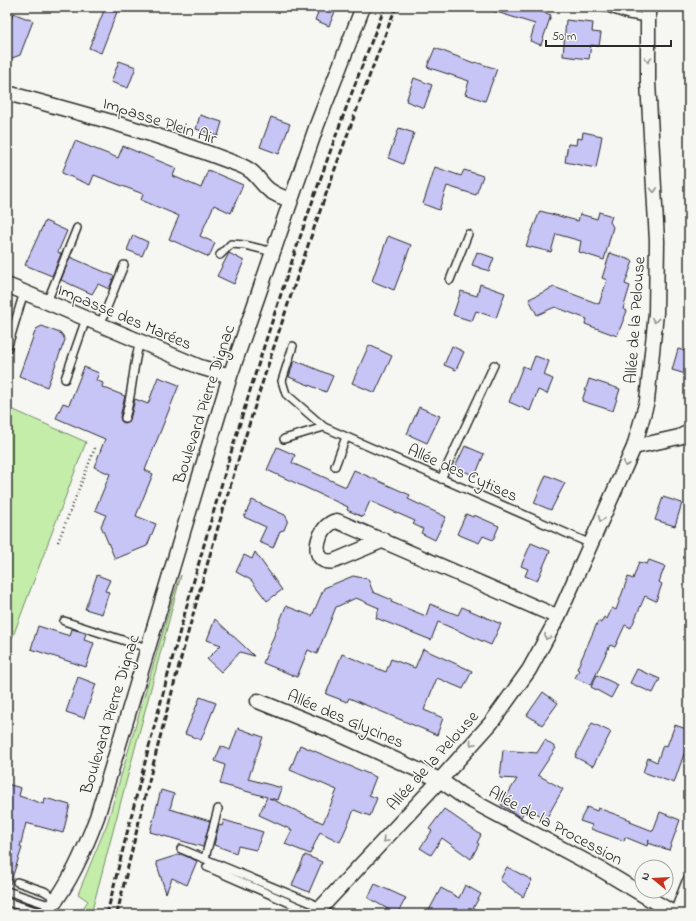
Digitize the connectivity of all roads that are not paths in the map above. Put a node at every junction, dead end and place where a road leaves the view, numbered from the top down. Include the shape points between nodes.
1 (363, 7) edge
2 (605, 7) edge
3 (648, 13) edge
4 (7, 93) edge
5 (291, 200) junction
6 (77, 228) dead end
7 (468, 234) dead end
8 (272, 252) junction
9 (220, 255) dead end
10 (124, 265) dead end
11 (450, 280) dead end
12 (7, 285) edge
13 (24, 292) junction
14 (47, 302) junction
15 (86, 319) junction
16 (100, 325) junction
17 (140, 342) junction
18 (293, 346) dead end
19 (7, 350) edge
20 (494, 365) dead end
21 (230, 376) junction
22 (65, 379) dead end
23 (125, 418) dead end
24 (324, 427) junction
25 (689, 432) edge
26 (346, 437) junction
27 (284, 439) dead end
28 (634, 447) junction
29 (335, 466) dead end
30 (441, 479) junction
31 (384, 540) dead end
32 (591, 544) junction
33 (558, 617) junction
34 (64, 621) dead end
35 (147, 648) junction
36 (258, 701) dead end
37 (440, 780) junction
38 (218, 809) dead end
39 (181, 849) dead end
40 (205, 858) junction
41 (207, 867) dead end
42 (17, 882) dead end
43 (689, 883) edge
44 (7, 891) edge
45 (7, 902) edge
46 (50, 908) edge
47 (317, 911) edge
48 (676, 914) edge

1 - 5 street, Boulevard Pierre Dignac
2 - 3 lane via 628,15
3 -> 28 street, Allée de la Pelouse via 657,241 656,313 646,401
4 - 5 street, Impasse Plein Air via 122,124 238,164 256,174 274,194
5 - 8 street, Boulevard Pierre Dignac
6 - 14 lane
7 - 11 lane
8 - 9 lane via 231,244
8 - 21 street, Boulevard Pierre Dignac
10 - 16 lane
12 - 13 street, Impasse des Marées
13 - 14 street, Impasse des Marées
13 - 19 lane
14 - 15 street, Impasse des Marées
15 - 16 street, Impasse des Marées
15 - 22 lane
16 - 17 street, Impasse des Marées
17 - 21 street, Impasse des Marées via 200,367
17 - 23 lane via 134,362 131,399
18 - 24 lane, Allée des Cytises via 282,382 286,394
20 - 30 lane
21 - 35 street, Boulevard Pierre Dignac
24 - 26 lane, Allée des Cytises
24 - 27 lane
25 - 28 street via 679,437
26 - 29 lane
26 - 30 lane, Allée des Cytises
28 -> 32 street, Allée de la Pelouse
30 - 32 lane, Allée des Cytises
31 - 33 street
32 - 33 street, Allée de la Pelouse
33 -> 37 street, Allée de la Pelouse via 529,670 490,723
34 - 35 lane
35 - 46 street, Boulevard Pierre Dignac via 84,853 67,886
36 - 37 street, Allée des Glycines via 330,730
37 -> 47 street, Allée de la Pelouse
37 - 48 street, Allée de la Procession via 461,795 600,868
38 - 40 lane
39 - 40 lane
40 - 47 lane
41 - 47 lane
42 - 46 lane via 44,891
43 - 48 street
44 - 46 lane
45 - 46 lane

